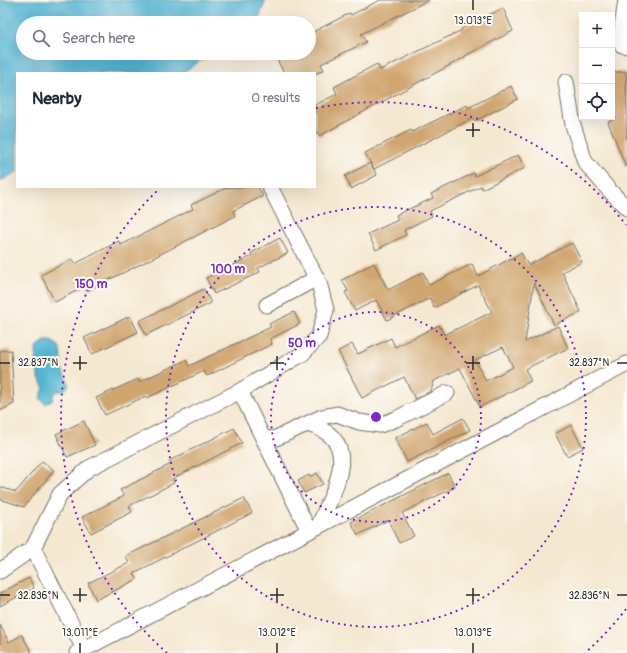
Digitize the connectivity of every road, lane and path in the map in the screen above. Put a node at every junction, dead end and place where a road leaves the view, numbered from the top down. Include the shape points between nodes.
1 (626, 0) edge
2 (627, 46) edge
3 (566, 82) dead end
4 (271, 188) edge
5 (627, 208) edge
6 (317, 278) junction
7 (268, 306) dead end
8 (627, 364) edge
9 (240, 391) junction
10 (447, 393) dead end
11 (307, 424) junction
12 (264, 440) junction
13 (314, 528) junction
14 (33, 548) junction
15 (0, 571) edge
16 (81, 651) edge

1 - 2 street via 620,41 622,45
3 - 5 street via 573,125 585,162
4 - 6 street
6 - 7 street
6 - 9 street via 326,310 319,336 302,354
8 - 13 street
9 - 12 street
9 - 14 street via 89,468 60,494
10 - 11 street via 380,425 359,422 337,414
11 - 12 street via 276,438
11 - 13 street via 318,427 333,437 339,445 341,458 335,489
12 - 13 street
13 - 16 street
14 - 15 street
14 - 16 street

